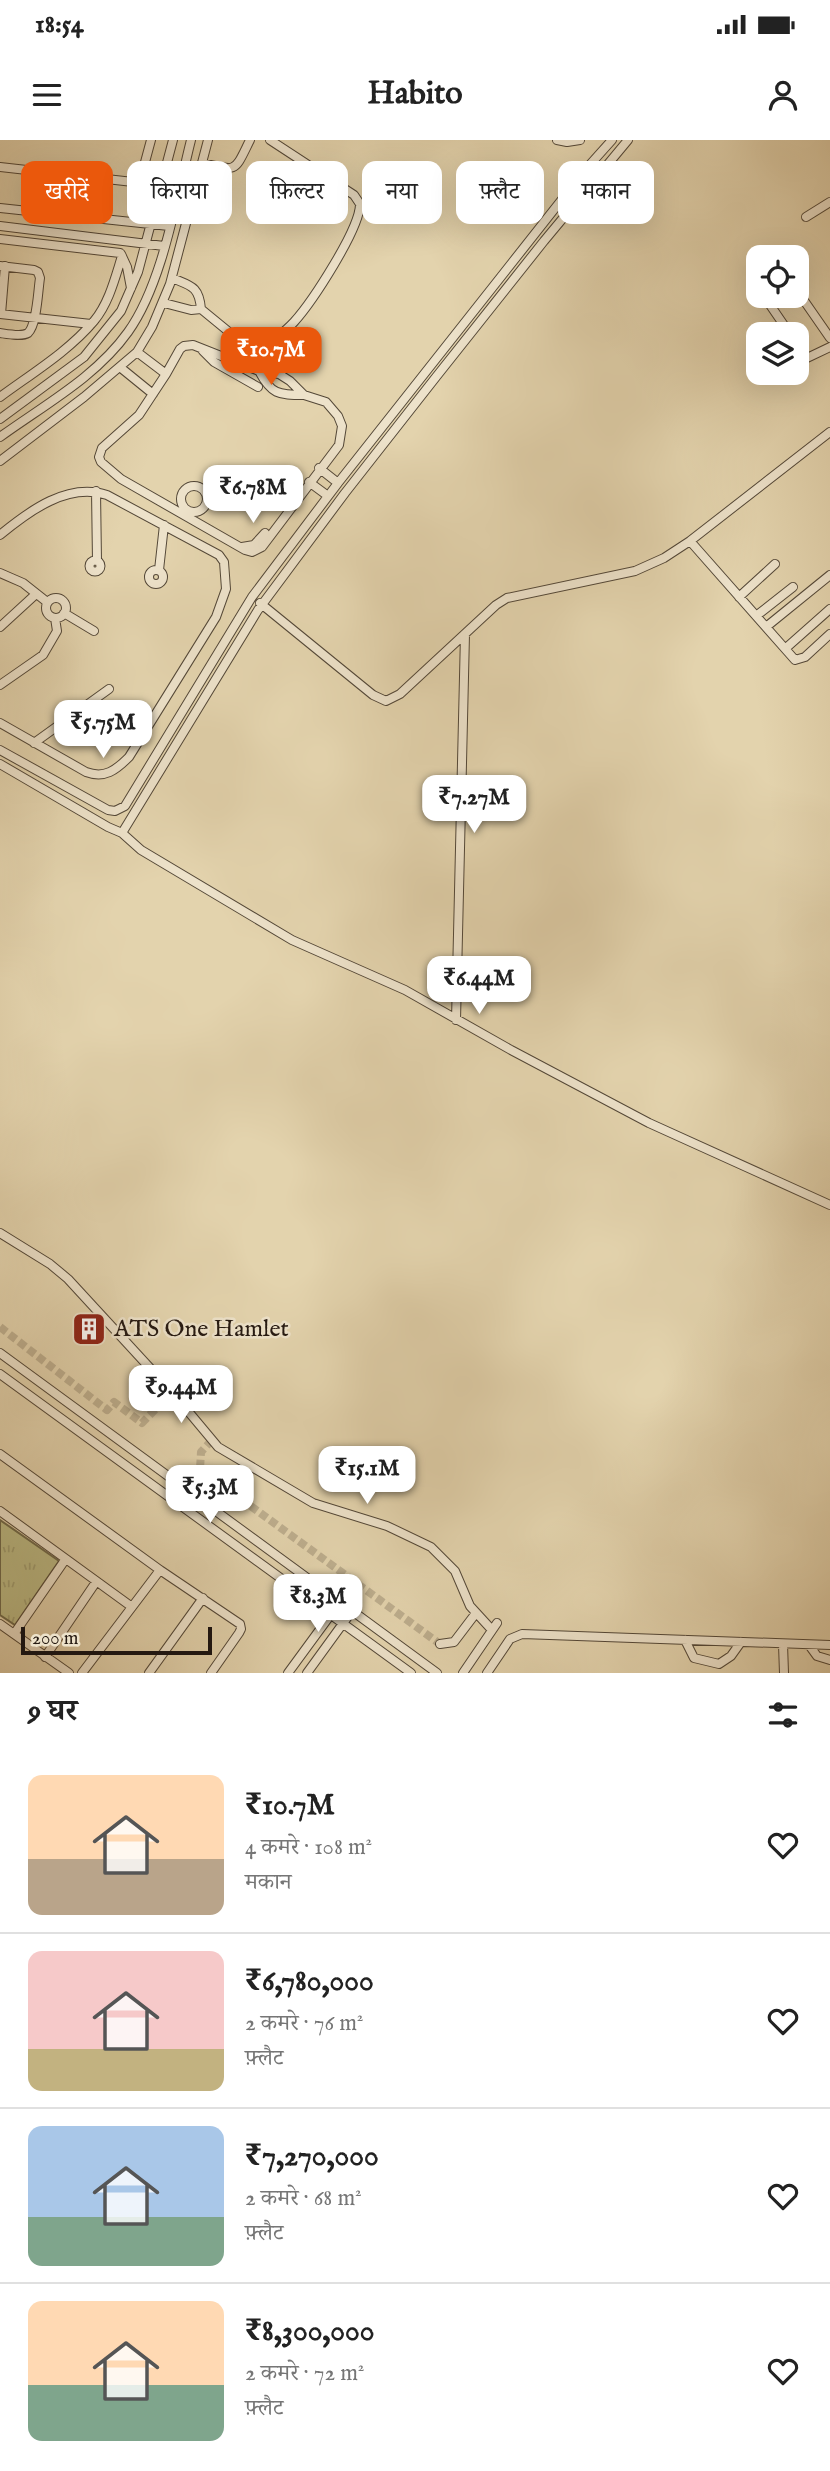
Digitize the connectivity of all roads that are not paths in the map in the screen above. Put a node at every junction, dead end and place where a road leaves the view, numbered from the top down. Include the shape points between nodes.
1 (150, 140) edge
2 (173, 140) edge
3 (191, 140) edge
4 (208, 140) edge
5 (250, 140) edge
6 (270, 140) edge
7 (557, 140) edge
8 (580, 140) edge
9 (612, 140) edge
10 (628, 140) edge
11 (168, 161) edge
12 (203, 161) edge
13 (0, 167) edge
14 (232, 168) edge
15 (830, 202) edge
16 (0, 208) edge
17 (21, 210) edge
18 (806, 217) dead end
19 (151, 224) joint
20 (186, 224) edge
21 (0, 226) edge
22 (169, 226) junction
23 (0, 239) edge
24 (113, 239) junction
25 (145, 244) junction
26 (164, 246) junction
27 (121, 254) junction
28 (2, 266) edge
29 (172, 278) junction
30 (131, 288) junction
31 (164, 303) junction
32 (809, 308) edge
33 (201, 309) junction
34 (0, 314) edge
35 (35, 318) junction
36 (92, 322) junction
37 (113, 324) junction
38 (0, 333) edge
39 (830, 338) edge
40 (830, 346) edge
41 (201, 348) junction
42 (137, 352) junction
43 (809, 357) edge
44 (121, 368) junction
45 (259, 371) junction
46 (166, 374) junction
47 (258, 387) dead end
48 (153, 394) junction
49 (303, 395) junction
50 (0, 397) edge
51 (0, 419) edge
52 (830, 433) edge
53 (0, 437) edge
54 (0, 461) edge
55 (319, 468) junction
56 (309, 482) junction
57 (338, 483) junction
58 (96, 491) junction
59 (328, 496) junction
60 (179, 508) junction
61 (195, 517) junction
62 (275, 519) dead end
63 (164, 525) junction
64 (0, 535) edge
65 (690, 541) junction
66 (239, 547) junction
67 (97, 561) dead end
68 (775, 564) dead end
69 (159, 570) dead end
70 (0, 573) edge
71 (830, 575) edge
72 (793, 587) dead end
73 (36, 594) junction
74 (253, 597) junction
75 (739, 597) junction
76 (47, 602) junction
77 (267, 609) junction
78 (830, 609) edge
79 (64, 613) junction
80 (756, 616) junction
81 (55, 618) junction
82 (0, 627) edge
83 (766, 627) junction
84 (94, 631) dead end
85 (465, 634) junction
86 (830, 634) edge
87 (786, 648) junction
88 (179, 680) junction
89 (0, 685) edge
90 (109, 689) dead end
91 (194, 691) junction
92 (0, 723) edge
93 (34, 743) junction
94 (0, 750) edge
95 (0, 764) edge
96 (122, 832) junction
97 (456, 1020) junction
98 (830, 1205) edge
99 (0, 1233) edge
100 (0, 1353) edge
101 (0, 1374) edge
102 (0, 1454) edge
103 (0, 1511) edge
104 (65, 1560) junction
105 (160, 1570) junction
106 (96, 1582) junction
107 (203, 1598) junction
108 (340, 1602) junction
109 (132, 1607) junction
110 (352, 1611) junction
111 (476, 1613) junction
112 (330, 1615) junction
113 (0, 1624) edge
114 (343, 1624) junction
115 (14, 1634) junction
116 (685, 1640) junction
117 (741, 1642) junction
118 (440, 1644) dead end
119 (783, 1644) junction
120 (808, 1645) junction
121 (830, 1645) edge
122 (45, 1657) junction
123 (830, 1660) edge
124 (69, 1673) edge
125 (82, 1673) edge
126 (149, 1673) edge
127 (211, 1673) edge
128 (288, 1673) edge
129 (307, 1673) edge
130 (411, 1673) edge
131 (437, 1673) edge
132 (463, 1673) edge
133 (487, 1673) edge
134 (784, 1673) edge

1 - 13 street via 139,180
2 - 11 street
3 - 22 street
4 - 12 street
5 - 14 street via 240,162
6 - 33 street via 354,195 360,204 359,214 338,259 309,303 257,355
7 - 8 street
9 - 57 street
10 - 77 street via 428,388
15 - 18 street
16 - 17 street
19 - 22 street
19 - 25 street
20 - 29 street
21 - 24 street
22 - 26 street
23 - 27 street
24 - 25 street
24 - 27 street
25 - 26 street
25 - 30 street
26 - 53 street via 155,277 127,333 91,371
27 - 30 street
27 - 36 street via 107,299
28 - 34 street
28 - 35 street via 38,272
29 - 31 street
29 - 33 street via 194,287
30 - 37 street
31 - 33 street
31 - 42 street
32 - 39 street
34 - 35 street
35 - 36 street
35 - 38 street via 27,333
36 - 37 street
36 - 50 street
37 - 51 street via 85,357
40 - 43 street
41 - 45 street
41 - 46 street via 184,346
41 - 47 street via 214,362
42 - 44 street
42 - 46 street
44 - 48 street
44 - 54 street
45 - 49 street via 285,377
45 - 49 street via 271,390
46 - 48 street
48 - 60 street via 139,415 102,448 99,457 121,478
49 - 55 street via 326,402 342,426 339,445
52 - 65 street
55 - 56 street
55 - 57 street
56 - 59 street
56 - 66 street via 261,547 252,552
57 - 59 street
58 - 63 street
58 - 64 street via 39,505
58 - 67 street
59 - 74 street
60 - 61 street
60 - 61 street via 184,491 191,486 202,488 206,505
61 - 66 street
62 - 66 street via 254,545
63 - 69 street
63 - 88 street via 219,555 226,571 222,605
65 - 75 street
65 - 85 street via 635,571 508,598
68 - 75 street
70 - 73 street
71 - 83 street
72 - 80 street
73 - 76 street
73 - 82 street
74 - 77 street
74 - 91 street
75 - 80 street
76 - 79 street via 62,600
76 - 81 street via 47,612
77 - 85 street via 386,701 400,694
77 - 96 street via 237,643
78 - 87 street
79 - 81 street
79 - 84 street
80 - 83 street
81 - 89 street via 57,631 43,654
83 - 87 street
85 - 97 street
86 - 87 street via 802,660 795,660
88 - 91 street
88 - 93 street via 129,757 105,775 86,772
90 - 93 street
91 - 94 street via 120,810 108,810
92 - 93 street
95 - 96 street
96 - 97 street via 141,850 292,940 380,978
97 - 98 street via 649,1123
99 - 111 street via 68,1279 231,1456 313,1503 387,1526 431,1547 455,1571
100 - 108 street
101 - 112 street
102 - 105 street
103 - 104 street
104 - 106 street
104 - 115 street
105 - 107 street
105 - 109 street
106 - 109 street
106 - 122 street
107 - 126 street
107 - 127 street via 241,1626
108 - 110 street
108 - 112 street
109 - 125 street
110 - 114 street
110 - 131 street
111 - 118 street via 454,1642
111 - 132 street via 494,1627
112 - 114 street
112 - 128 street
113 - 115 street
114 - 129 street
114 - 130 street
115 - 122 street
116 - 117 street
116 - 117 street via 694,1658 719,1664
116 - 133 street via 514,1636
117 - 119 street
119 - 120 street
119 - 134 street
120 - 121 street
120 - 123 street via 817,1656
122 - 124 street

